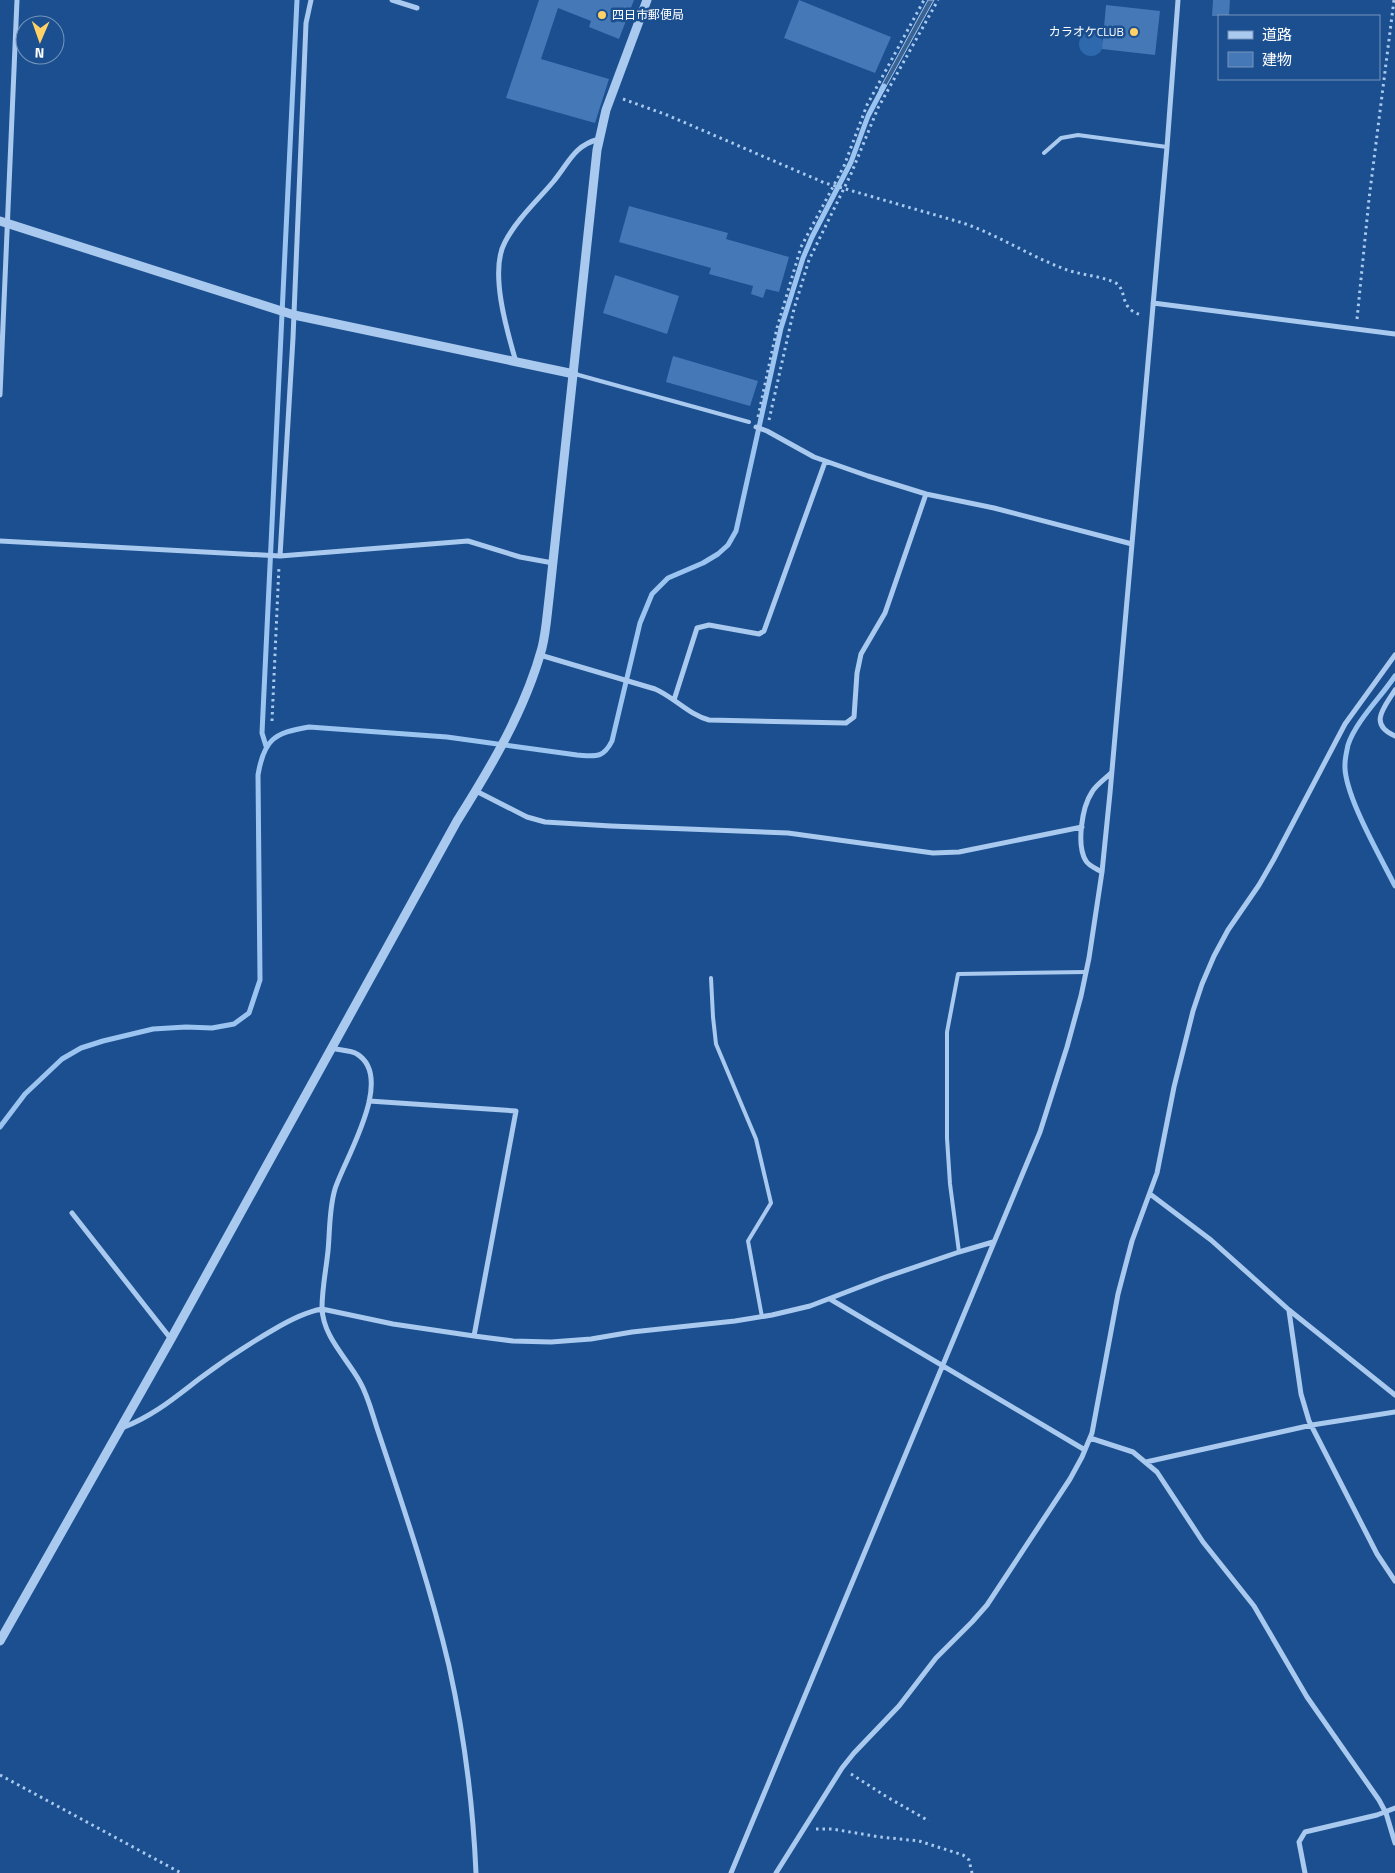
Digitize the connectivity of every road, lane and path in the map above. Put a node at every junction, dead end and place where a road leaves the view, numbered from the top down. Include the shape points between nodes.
1 (17, 0) edge
2 (311, 0) edge
3 (392, 0) edge
4 (647, 0) edge
5 (924, 0) edge
6 (938, 0) edge
7 (1178, 0) edge
8 (1394, 0) edge
9 (418, 8) dead end
10 (611, 95) junction
11 (599, 139) junction
12 (1167, 147) junction
13 (1044, 153) dead end
14 (833, 186) junction
15 (843, 189) junction
16 (3, 222) edge
17 (3, 235) edge
18 (1153, 303) junction
19 (294, 315) junction
20 (1152, 317) junction
21 (1356, 330) junction
22 (1395, 334) edge
23 (516, 362) junction
24 (574, 374) junction
25 (0, 395) edge
26 (749, 422) dead end
27 (756, 427) joint
28 (767, 431) junction
29 (826, 462) junction
30 (926, 494) junction
31 (0, 541) edge
32 (1132, 544) junction
33 (280, 556) junction
34 (552, 563) junction
35 (540, 655) junction
36 (1395, 655) edge
37 (1395, 690) edge
38 (674, 700) junction
39 (272, 721) dead end
40 (1395, 736) edge
41 (1112, 773) junction
42 (476, 791) junction
43 (1082, 827) junction
44 (1102, 872) junction
45 (1086, 972) junction
46 (712, 978) dead end
47 (331, 1048) junction
48 (369, 1101) junction
49 (1150, 1194) junction
50 (72, 1213) dead end
51 (993, 1242) junction
52 (959, 1252) junction
53 (830, 1299) junction
54 (322, 1309) junction
55 (1289, 1310) junction
56 (762, 1317) junction
57 (474, 1336) junction
58 (171, 1339) junction
59 (942, 1365) junction
60 (1395, 1395) edge
61 (1395, 1412) edge
62 (1312, 1425) junction
63 (119, 1429) junction
64 (1090, 1438) junction
65 (1085, 1450) junction
66 (1146, 1462) junction
67 (1395, 1581) edge
68 (0, 1641) edge
69 (842, 1768) junction
70 (0, 1775) edge
71 (1395, 1808) edge
72 (1386, 1813) junction
73 (929, 1821) dead end
74 (803, 1831) junction
75 (1394, 1832) edge
76 (1395, 1843) edge
77 (181, 1873) edge
78 (476, 1873) edge
79 (731, 1873) edge
80 (776, 1873) edge
81 (972, 1873) edge
82 (1305, 1873) edge

1 - 16 street
2 - 19 street via 306,23
3 - 9 street
4 - 10 street
5 - 14 path via 870,100
6 - 15 path via 878,108
7 - 12 street
8 - 21 path via 1368,199
10 - 11 street
10 - 14 path via 667,115
11 - 23 street via 578,149 504,244 500,259 501,297
11 - 24 street
12 - 13 lane via 1078,135 1061,138
12 - 18 street
14 - 15 path
14 - 27 path via 801,247 777,328
15 - 20 path via 963,224 991,234 1036,258 1115,283 1122,290 1124,303 1129,309
15 - 28 path via 803,276
16 - 17 street
16 - 19 street
17 - 25 street
18 - 20 street
18 - 21 street
19 - 23 street
19 - 33 street
20 - 32 street
21 - 22 street
23 - 24 street
24 - 26 lane
24 - 34 street
27 - 28 street
28 - 29 street
29 - 30 street
29 - 38 street via 764,631 759,634 709,626 697,628
30 - 32 street
30 - 38 street via 885,613 861,654 855,713 851,720 846,723 709,720
31 - 33 street
32 - 41 street
33 - 34 street via 468,540 520,557
33 - 39 path
34 - 35 street
35 - 38 street via 655,689
35 - 42 street via 519,710
36 - 49 street via 1345,724 1274,860 1214,956 1190,1020 1162,1156
37 - 40 street via 1380,717 1384,729
41 - 43 street via 1090,795
41 - 44 street
42 - 43 street via 526,817 545,822 788,833 933,853 959,852
42 - 47 street
43 - 44 street via 1085,859
44 - 45 street
45 - 51 street via 1067,1048 1040,1132
45 - 52 lane via 958,974 948,1032 947,1138
46 - 56 lane via 716,1044 756,1139 771,1203 748,1241
47 - 48 street via 356,1053 365,1062 370,1072
47 - 58 street
48 - 54 street via 331,1206
48 - 57 street via 516,1111
49 - 55 street via 1211,1240
49 - 64 street via 1122,1279
50 - 58 street
51 - 52 street
51 - 59 street
52 - 53 street
53 - 56 street
53 - 59 street
54 - 57 street
54 - 63 street via 311,1311 248,1344 160,1410
54 - 78 street via 324,1326 349,1362 369,1404 423,1570 460,1724 474,1824
55 - 60 street
55 - 62 street via 1301,1394
56 - 57 street via 552,1342
58 - 63 street
59 - 65 street
59 - 79 street
61 - 62 street
62 - 66 street
62 - 67 street via 1377,1554
63 - 68 street
64 - 65 street
64 - 66 street via 1133,1452
65 - 69 street via 1070,1479 987,1604
66 - 72 street via 1157,1472 1203,1542 1254,1606 1307,1697
69 - 73 path
69 - 74 street
70 - 77 path
71 - 72 street
72 - 75 street
72 - 82 street via 1305,1832 1299,1842
74 - 80 street
74 - 81 path via 825,1828 919,1841 962,1855 969,1860
75 - 76 street

